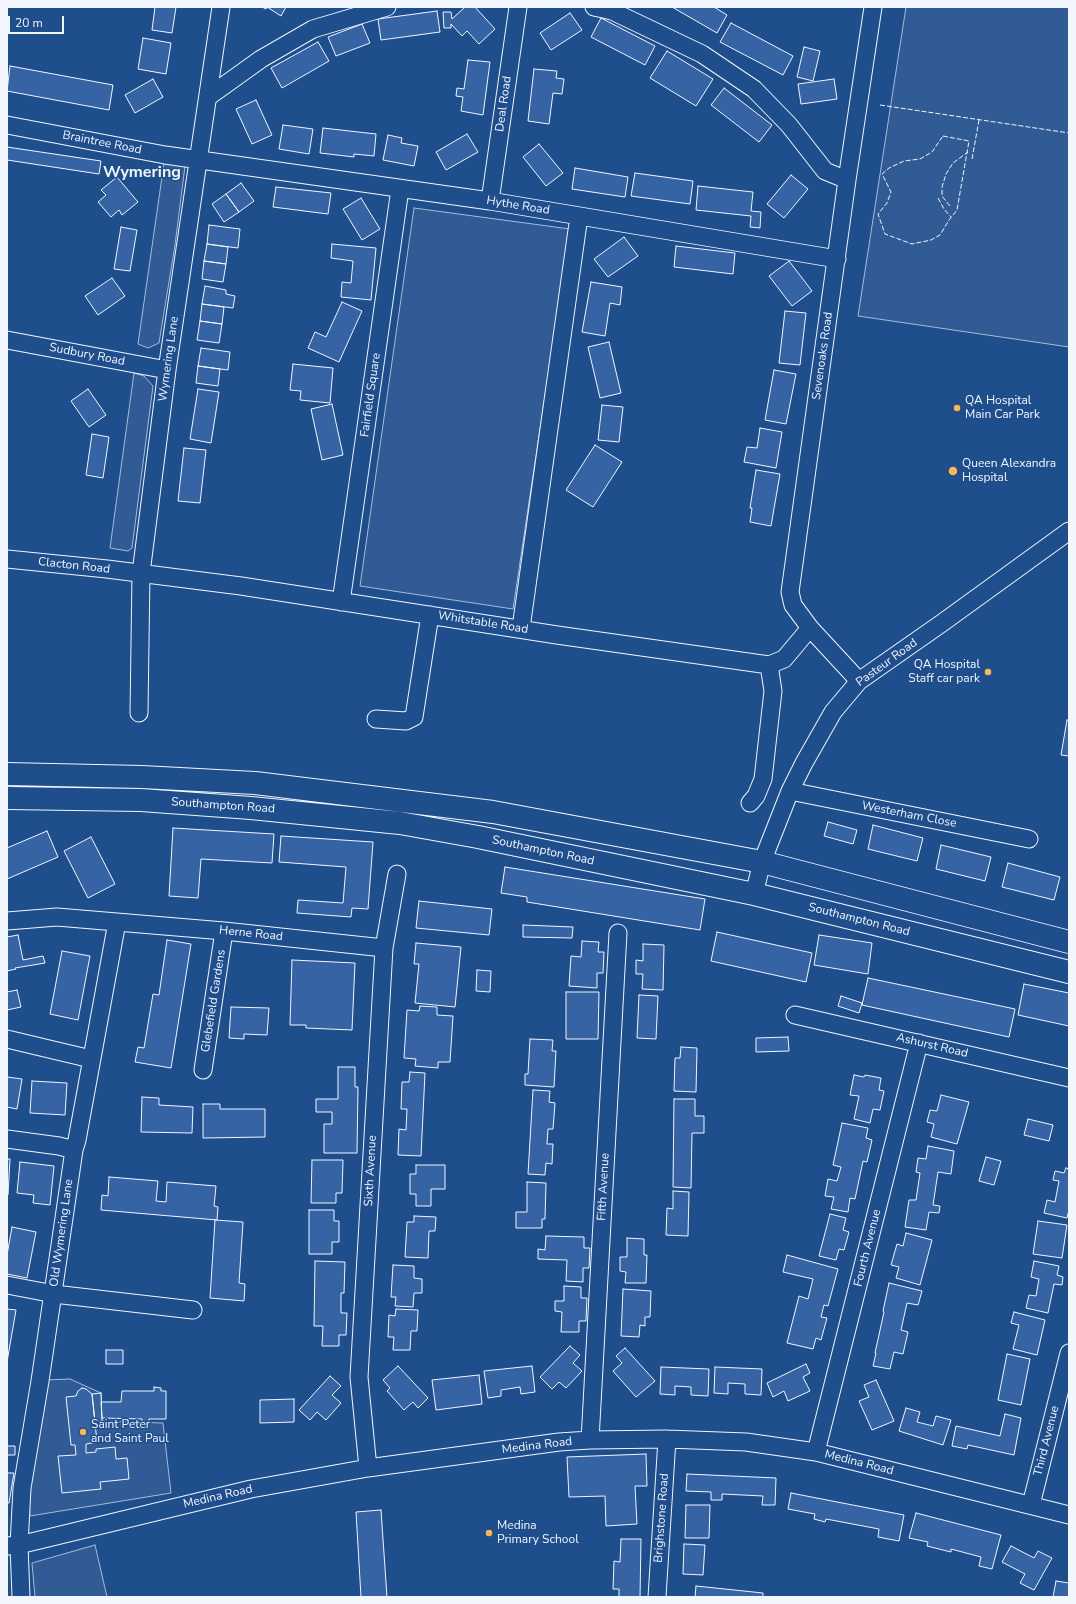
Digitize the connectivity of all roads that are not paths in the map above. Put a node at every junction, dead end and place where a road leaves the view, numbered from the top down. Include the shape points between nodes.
1 (221, 7) edge
2 (387, 7) edge
3 (518, 7) edge
4 (594, 7) edge
5 (873, 7) edge
6 (208, 97) junction
7 (7, 125) edge
8 (198, 159) junction
9 (847, 180) junction
10 (400, 189) junction
11 (490, 201) junction
12 (579, 216) junction
13 (837, 259) junction
14 (7, 340) edge
15 (168, 370) junction
16 (1069, 531) edge
17 (7, 559) edge
18 (141, 573) junction
19 (342, 602) junction
20 (430, 615) junction
21 (521, 628) junction
22 (810, 628) junction
23 (769, 665) junction
24 (859, 681) junction
25 (139, 713) dead end
26 (376, 719) dead end
27 (7, 774) edge
28 (790, 791) junction
29 (7, 798) edge
30 (750, 803) dead end
31 (1029, 839) dead end
32 (762, 862) junction
33 (397, 874) dead end
34 (754, 894) junction
35 (7, 922) edge
36 (117, 922) junction
37 (224, 931) junction
38 (618, 933) dead end
39 (1069, 942) edge
40 (384, 948) junction
41 (1069, 972) edge
42 (795, 1015) dead end
43 (7, 1039) edge
44 (919, 1043) junction
45 (91, 1059) junction
46 (203, 1070) dead end
47 (1069, 1078) edge
48 (7, 1139) edge
49 (74, 1150) junction
50 (7, 1286) edge
51 (54, 1294) junction
52 (193, 1310) dead end
53 (1069, 1353) edge
54 (667, 1439) junction
55 (590, 1440) junction
56 (816, 1452) junction
57 (368, 1468) junction
58 (1031, 1505) junction
59 (1069, 1515) edge
60 (13, 1546) edge
61 (21, 1597) edge
62 (657, 1597) edge

1 - 6 street, Wymering Lane
2 - 6 street via 313,30 262,59
3 - 11 street, Deal Road
4 - 9 street via 612,10 702,54 754,89 788,124 825,171
5 - 9 street, Sevenoaks Road
6 - 8 street, Wymering Lane
7 - 8 street, Braintree Road
8 - 10 street, Hythe Road
8 - 15 street, Wymering Lane
9 - 13 street, Sevenoaks Road
10 - 11 street, Hythe Road
10 - 19 street, Fairfield Square
11 - 12 street, Hythe Road
12 - 13 street, Hythe Road
12 - 21 street
13 - 22 street, Sevenoaks Road via 790,592 793,605
14 - 15 street, Sudbury Road
15 - 18 street, Wymering Lane
16 - 24 street, Pasteur Road
17 - 18 street, Clacton Road
18 - 19 street, Whitstable Road
18 - 25 street, Wymering Lane
19 - 20 street, Whitstable Road
20 - 21 street, Whitstable Road
20 - 26 street via 414,717 406,721
21 - 23 street, Whitstable Road
22 - 23 street via 784,659
22 - 24 street, Sevenoaks Road
23 - 30 street via 773,691 763,779
24 - 28 street, Pasteur Road via 833,712
27 - 32 main road, Southampton Road via 255,783 493,812
28 - 31 street, Westerham Close
28 - 32 street, Pasteur Road
29 - 34 main road, Southampton Road via 141,800 400,823
32 - 34 street, Pasteur Road
32 - 39 main road, Southampton Road
33 - 40 street, Sixth Avenue
34 - 41 main road, Southampton Road
35 - 36 street, Herne Road via 57,917
36 - 37 street, Herne Road
36 - 45 street, Old Wymering Lane
37 - 40 street, Herne Road
37 - 46 street, Glebefield Gardens
38 - 55 street, Fifth Avenue
40 - 57 street, Sixth Avenue via 359,1377
42 - 44 street, Ashurst Road
43 - 45 street
44 - 47 street, Ashurst Road
44 - 56 street, Fourth Avenue
45 - 49 street, Old Wymering Lane
48 - 49 street
49 - 51 street, Old Wymering Lane
50 - 51 street
51 - 52 street
51 - 60 street, Old Wymering Lane
53 - 58 street, Third Avenue
54 - 55 street, Medina Road
54 - 56 street, Medina Road via 746,1442
54 - 62 street, Brighstone Road
55 - 57 street, Medina Road
56 - 58 street, Medina Road
57 - 60 street, Medina Road via 251,1489
58 - 59 street, Medina Road
60 - 61 street, Old Wymering Lane

